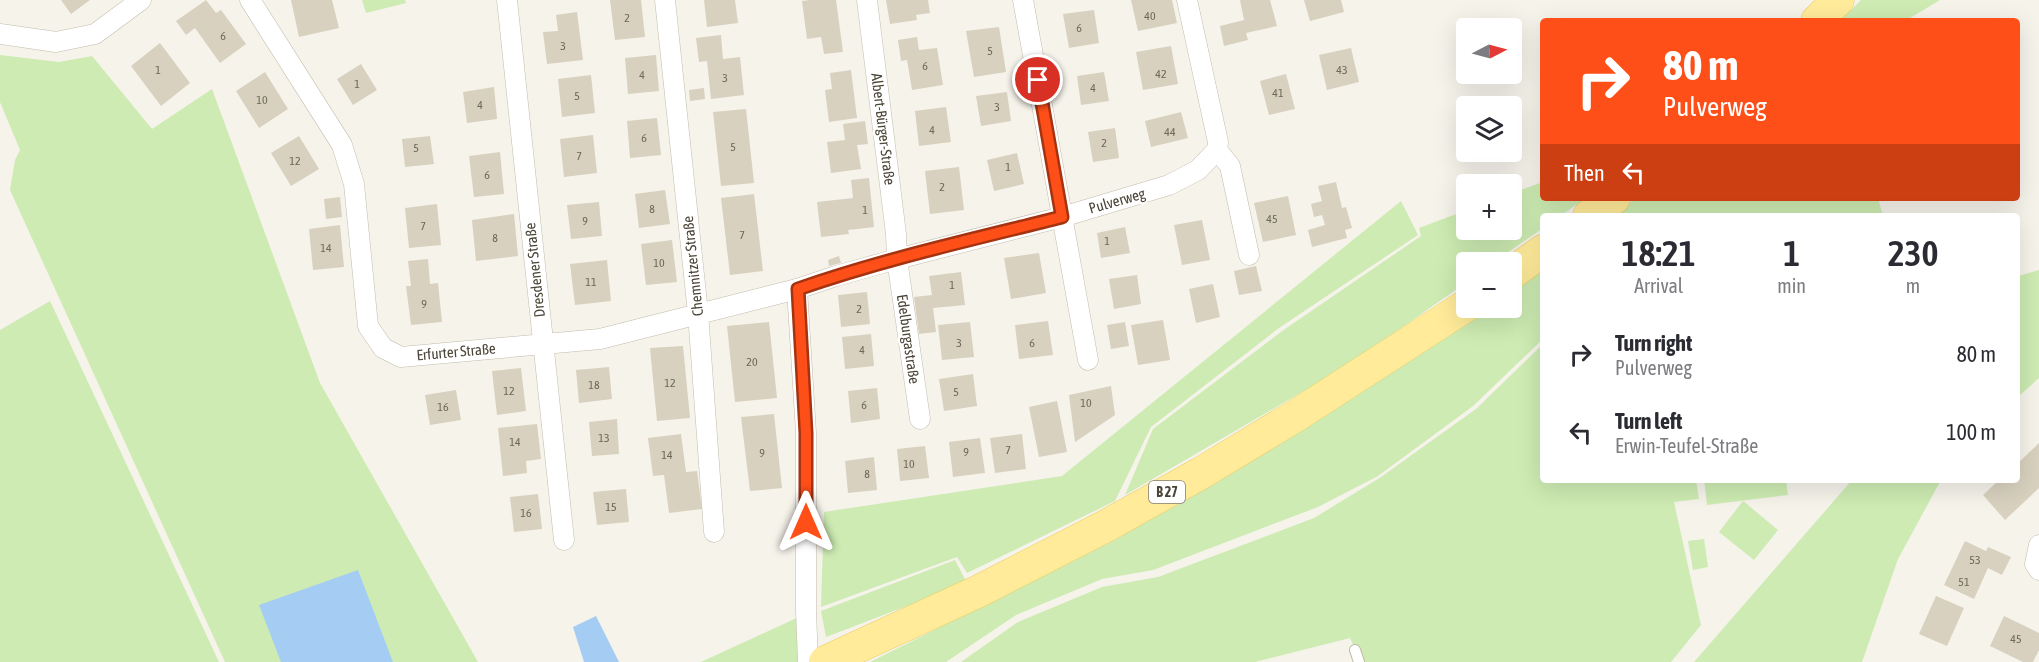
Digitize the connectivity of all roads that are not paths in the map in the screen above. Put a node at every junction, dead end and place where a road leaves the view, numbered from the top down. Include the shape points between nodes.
1 (141, 0) edge
2 (250, 0) edge
3 (507, 0) edge
4 (665, 0) edge
5 (867, 0) edge
6 (1023, 0) edge
7 (1188, 0) edge
8 (1838, 0) edge
9 (1820, 18) edge
10 (0, 34) edge
11 (1216, 150) junction
12 (1610, 201) edge
13 (1593, 213) edge
14 (1062, 217) junction
15 (1540, 253) edge
16 (1249, 255) dead end
17 (897, 259) junction
18 (1522, 266) edge
19 (798, 289) junction
20 (1456, 312) edge
21 (698, 314) junction
22 (543, 344) junction
23 (1088, 360) dead end
24 (920, 420) dead end
25 (714, 532) dead end
26 (564, 540) dead end
27 (2039, 545) edge
28 (2039, 570) edge
29 (1354, 650) dead end
30 (838, 656) edge
31 (808, 662) edge
32 (1359, 662) edge

1 - 10 street via 95,34 56,42
2 - 22 street, Erfurter Straße via 342,146 354,184 368,326 383,348 401,357
3 - 22 street, Dresdener Straße
4 - 21 street, Chemnitzer Straße
5 - 17 street, Albert-Bürger-Straße
6 - 14 street
7 - 11 street via 1214,115
8 - 9 main road
11 - 14 street, Pulverweg via 1198,170 1169,185
11 - 16 street via 1230,166
12 - 13 main road
14 - 17 street, Pulverweg
14 - 23 street
15 - 18 main road
17 - 19 street, Pulverweg
17 - 24 street, Edelburgastraße
19 - 21 street, Erfurter Straße
19 - 31 street via 806,433
20 - 30 main road, B 27 via 1297,415 1104,527 979,591
21 - 22 street, Erfurter Straße via 600,339
21 - 25 street, Chemnitzer Straße
22 - 26 street, Dresdener Straße
27 - 28 street via 2035,564
29 - 32 lane

